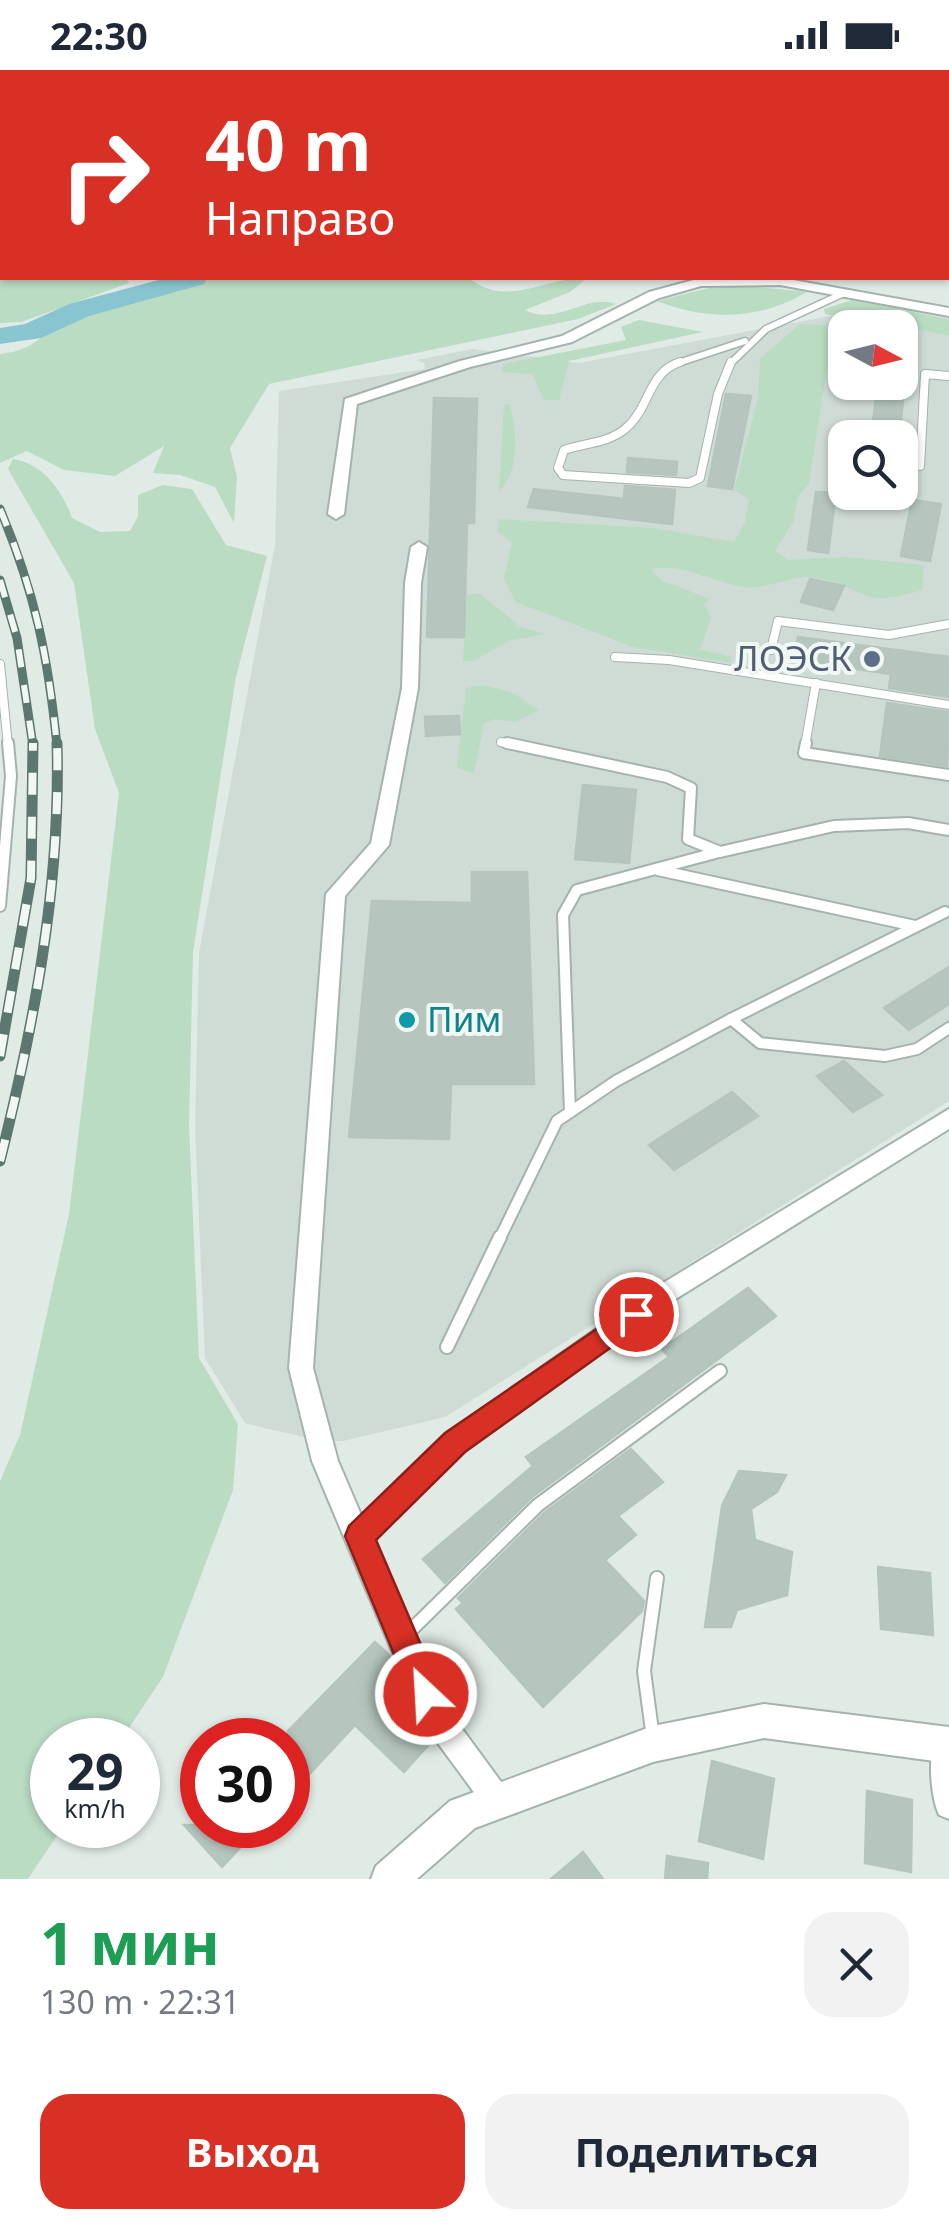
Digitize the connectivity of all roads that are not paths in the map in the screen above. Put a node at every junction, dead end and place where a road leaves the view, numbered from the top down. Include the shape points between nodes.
1 (728, 280) edge
2 (767, 280) edge
3 (844, 293) junction
4 (949, 312) edge
5 (745, 341) junction
6 (949, 376) edge
7 (920, 466) dead end
8 (336, 514) dead end
9 (419, 547) dead end
10 (949, 624) edge
11 (771, 650) dead end
12 (615, 657) dead end
13 (0, 664) edge
14 (816, 683) junction
15 (949, 705) edge
16 (502, 742) dead end
17 (949, 775) edge
18 (949, 830) edge
19 (720, 852) junction
20 (656, 869) junction
21 (0, 906) edge
22 (948, 912) edge
23 (916, 926) junction
24 (731, 1019) junction
25 (949, 1028) edge
26 (570, 1112) junction
27 (949, 1118) edge
28 (447, 1347) dead end
29 (720, 1371) dead end
30 (360, 1536) junction
31 (657, 1578) dead end
32 (402, 1640) junction
33 (654, 1744) junction
34 (947, 1745) edge
35 (497, 1800) junction
36 (949, 1804) edge
37 (389, 1879) edge

1 - 8 street via 654,294 568,339 350,402
2 - 3 street
3 - 4 street
3 - 5 lane
5 - 5 lane via 722,375 700,478 602,478 563,475 558,468 564,450 609,440 626,428 648,404 657,374
6 - 7 lane via 926,374
9 - 30 street via 410,688 380,845 336,894 301,1368 325,1462
10 - 11 lane via 888,636 778,621
12 - 14 lane
13 - 21 lane via 11,776
14 - 15 lane
14 - 17 lane via 804,753
16 - 19 lane via 667,777 690,788 688,839
18 - 19 lane via 908,823 834,826
19 - 20 lane
20 - 23 lane
20 - 26 lane via 577,890 564,915
22 - 23 lane
23 - 24 lane
24 - 25 lane via 760,1043 885,1056 917,1049
24 - 26 lane
26 - 28 lane via 558,1120
27 - 30 street via 666,1293 455,1442
29 - 32 lane via 538,1505
30 - 32 street
31 - 33 lane via 644,1671
32 - 35 street via 438,1721
33 - 34 street via 764,1721
33 - 35 street
34 - 36 street
35 - 37 street via 463,1814

